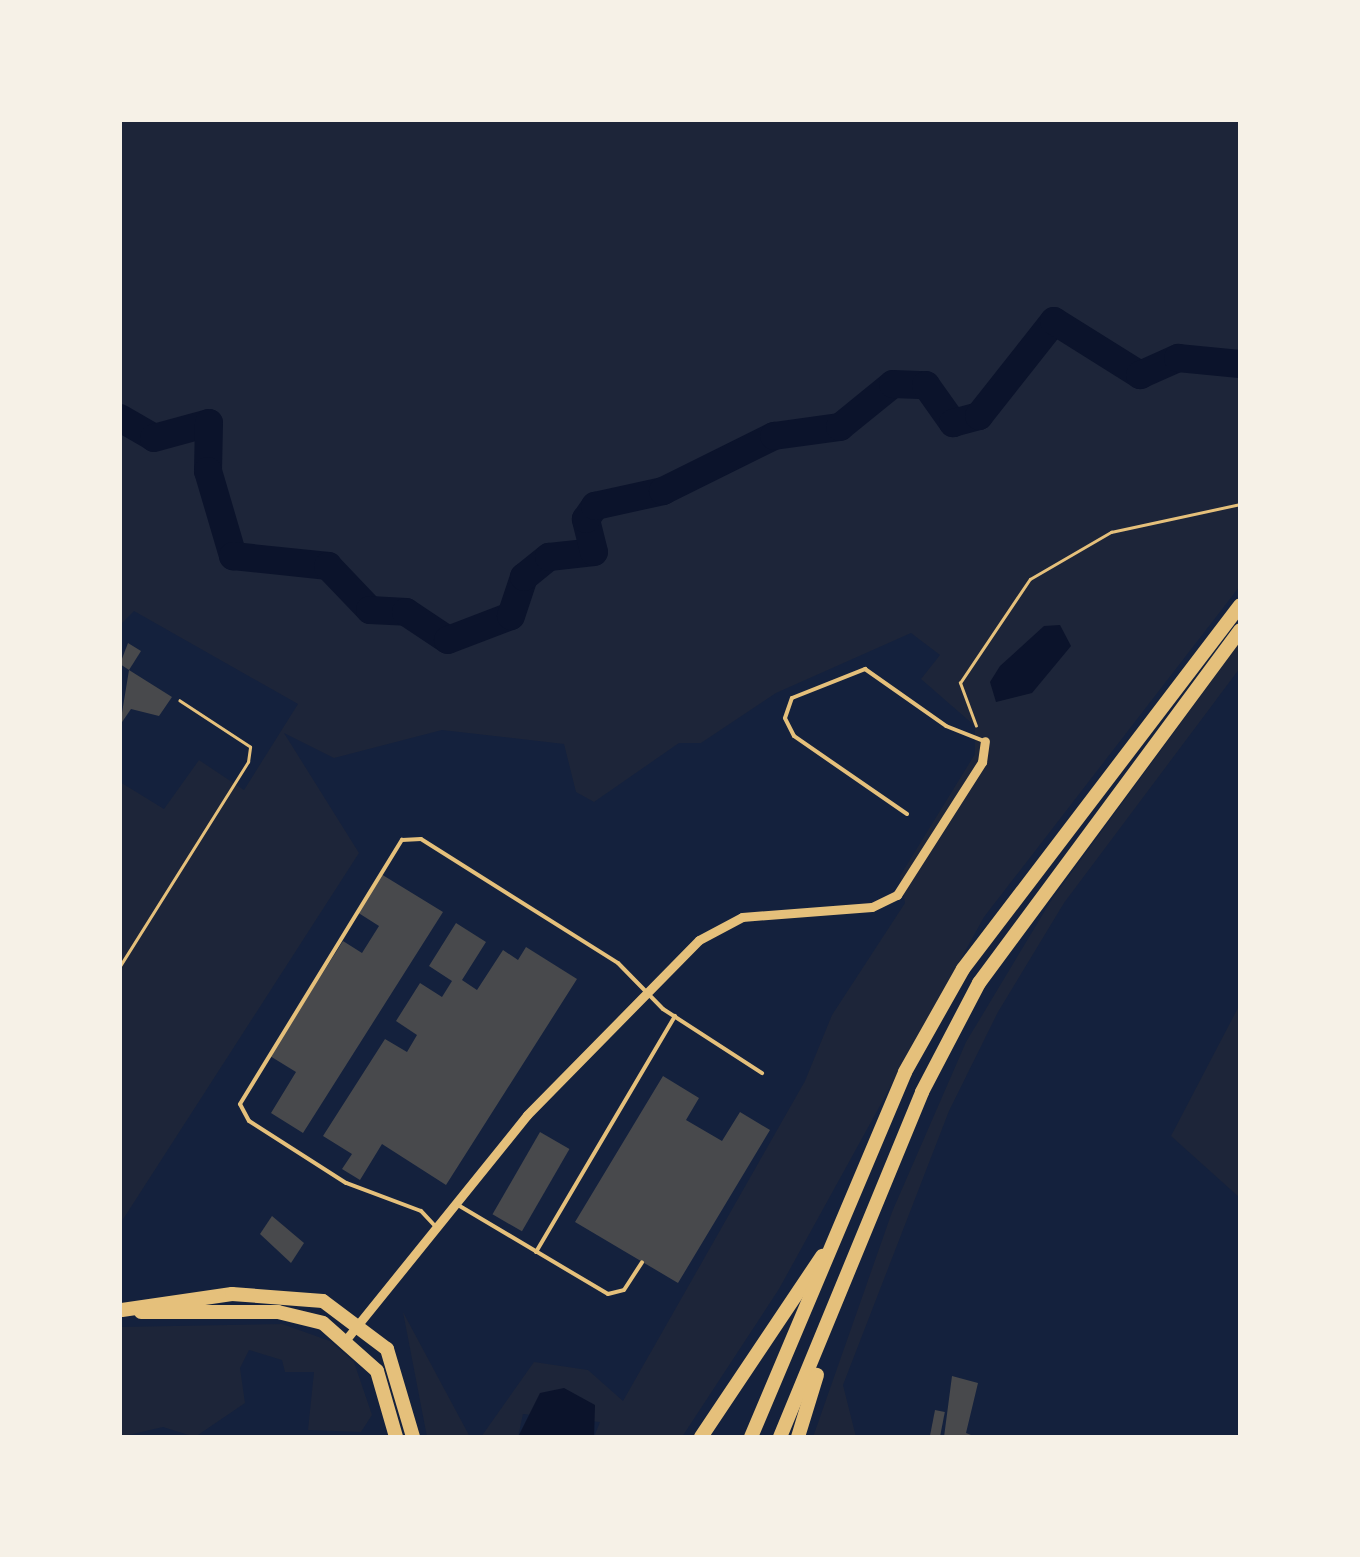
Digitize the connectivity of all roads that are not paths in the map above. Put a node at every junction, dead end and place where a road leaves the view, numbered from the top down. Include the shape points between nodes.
1 (1240, 606) edge
2 (1240, 630) edge
3 (1210, 658) junction
4 (985, 741) joint
5 (907, 814) dead end
6 (646, 994) junction
7 (675, 1016) junction
8 (762, 1073) dead end
9 (455, 1203) junction
10 (436, 1226) junction
11 (838, 1230) junction
12 (536, 1252) junction
13 (642, 1262) dead end
14 (840, 1297) junction
15 (121, 1310) edge
16 (360, 1321) junction
17 (348, 1337) junction
18 (396, 1437) edge
19 (413, 1437) edge
20 (701, 1437) edge
21 (751, 1437) edge
22 (780, 1437) edge
23 (798, 1437) edge

1 - 3 main road
2 - 3 main road
3 - 11 main road via 964,969 905,1072
3 - 14 main road via 979,983 922,1092
4 - 5 lane via 946,726 865,668 792,698 785,718 794,736
4 - 6 street via 982,762 889,900 725,923
6 - 7 lane
6 - 9 street
6 - 10 lane via 623,967 421,839 394,847 240,1104 248,1121 346,1183 421,1210
7 - 8 lane
7 - 12 lane
9 - 10 street
9 - 12 lane
10 - 16 street
11 - 20 main road
11 - 21 main road
12 - 13 lane via 611,1295
14 - 22 main road
14 - 23 main road
15 - 16 main road via 282,1293
15 - 17 main road via 296,1314
16 - 17 street
16 - 19 main road via 395,1363
17 - 18 main road via 377,1371

